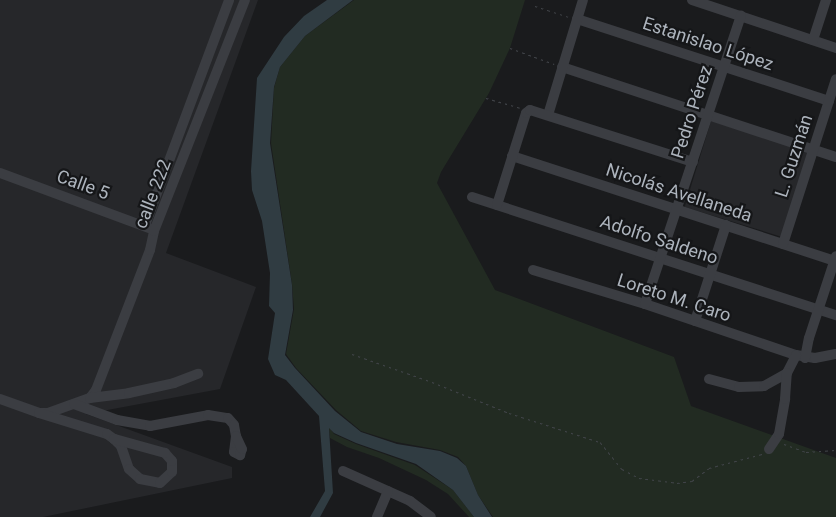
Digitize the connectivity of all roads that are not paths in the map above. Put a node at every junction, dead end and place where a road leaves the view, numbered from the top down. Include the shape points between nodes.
1 (229, 0) edge
2 (245, 0) edge
3 (583, 0) edge
4 (692, 0) edge
5 (826, 0) edge
6 (741, 16) junction
7 (577, 19) junction
8 (813, 40) junction
9 (836, 48) edge
10 (725, 66) junction
11 (562, 67) junction
12 (836, 78) edge
13 (828, 101) junction
14 (548, 115) junction
15 (709, 116) junction
16 (813, 149) junction
17 (512, 156) junction
18 (836, 157) edge
19 (693, 162) junction
20 (0, 173) edge
21 (472, 197) dead end
22 (497, 205) junction
23 (677, 210) junction
24 (726, 225) junction
25 (149, 228) junction
26 (783, 244) junction
27 (660, 258) junction
28 (835, 260) edge
29 (533, 270) dead end
30 (711, 273) junction
31 (645, 304) junction
32 (819, 309) junction
33 (836, 315) edge
34 (695, 321) junction
35 (836, 354) edge
36 (800, 357) junction
37 (787, 373) junction
38 (198, 374) dead end
39 (709, 379) dead end
40 (90, 398) junction
41 (0, 400) edge
42 (74, 404) junction
43 (40, 413) junction
44 (236, 436) dead end
45 (114, 439) junction
46 (769, 449) road end
47 (343, 470) dead end
48 (388, 491) junction
49 (377, 517) edge
50 (431, 517) edge

1 - 25 street
2 - 25 street, calle 222
3 - 7 street
4 - 6 street
5 - 8 street
6 - 8 street
6 - 10 street, Pedro Pérez
7 - 10 street, Estanislao López
7 - 11 street
8 - 9 street
10 - 13 street, Estanislao López
10 - 15 street, Pedro Pérez
11 - 14 street
11 - 15 street
12 - 13 street, L. Guzmán
13 - 16 street, L. Guzmán
14 - 17 street via 528,110
14 - 19 street
15 - 16 street
15 - 19 street, Pedro Pérez
16 - 18 street
16 - 26 street, L. Guzmán
17 - 22 street
17 - 23 street, Nicolás Avellaneda
19 - 23 street, Pedro Pérez
20 - 25 street, Calle 5
21 - 22 street, Adolfo Saldeno
22 - 27 street, Adolfo Saldeno
23 - 24 street, Nicolás Avellaneda
23 - 27 street, Pedro Pérez
24 - 26 street, Nicolás Avellaneda
24 - 30 street
25 - 40 street, calle 222 via 150,250 96,390
26 - 28 street, Nicolás Avellaneda
27 - 30 street, Adolfo Saldeno
27 - 31 street, Pedro Pérez
28 - 32 street
29 - 31 street, Loreto M. Caro
30 - 32 street, Adolfo Saldeno
30 - 34 street
31 - 34 street, Loreto M. Caro
32 - 33 street, Adolfo Saldeno
32 - 36 street
34 - 36 street, Loreto M. Caro
35 - 36 street
36 - 37 street
37 - 39 street via 757,388
37 - 46 street via 777,438
38 - 40 street via 138,392
40 - 42 street
41 - 43 street
42 - 43 street
42 - 44 street via 117,420 150,426 208,415 220,416 232,422
43 - 45 street
45 - 45 street via 121,446 129,470 140,480 160,483 172,472 172,462 165,453
47 - 48 street
48 - 49 street
48 - 50 street via 410,501

